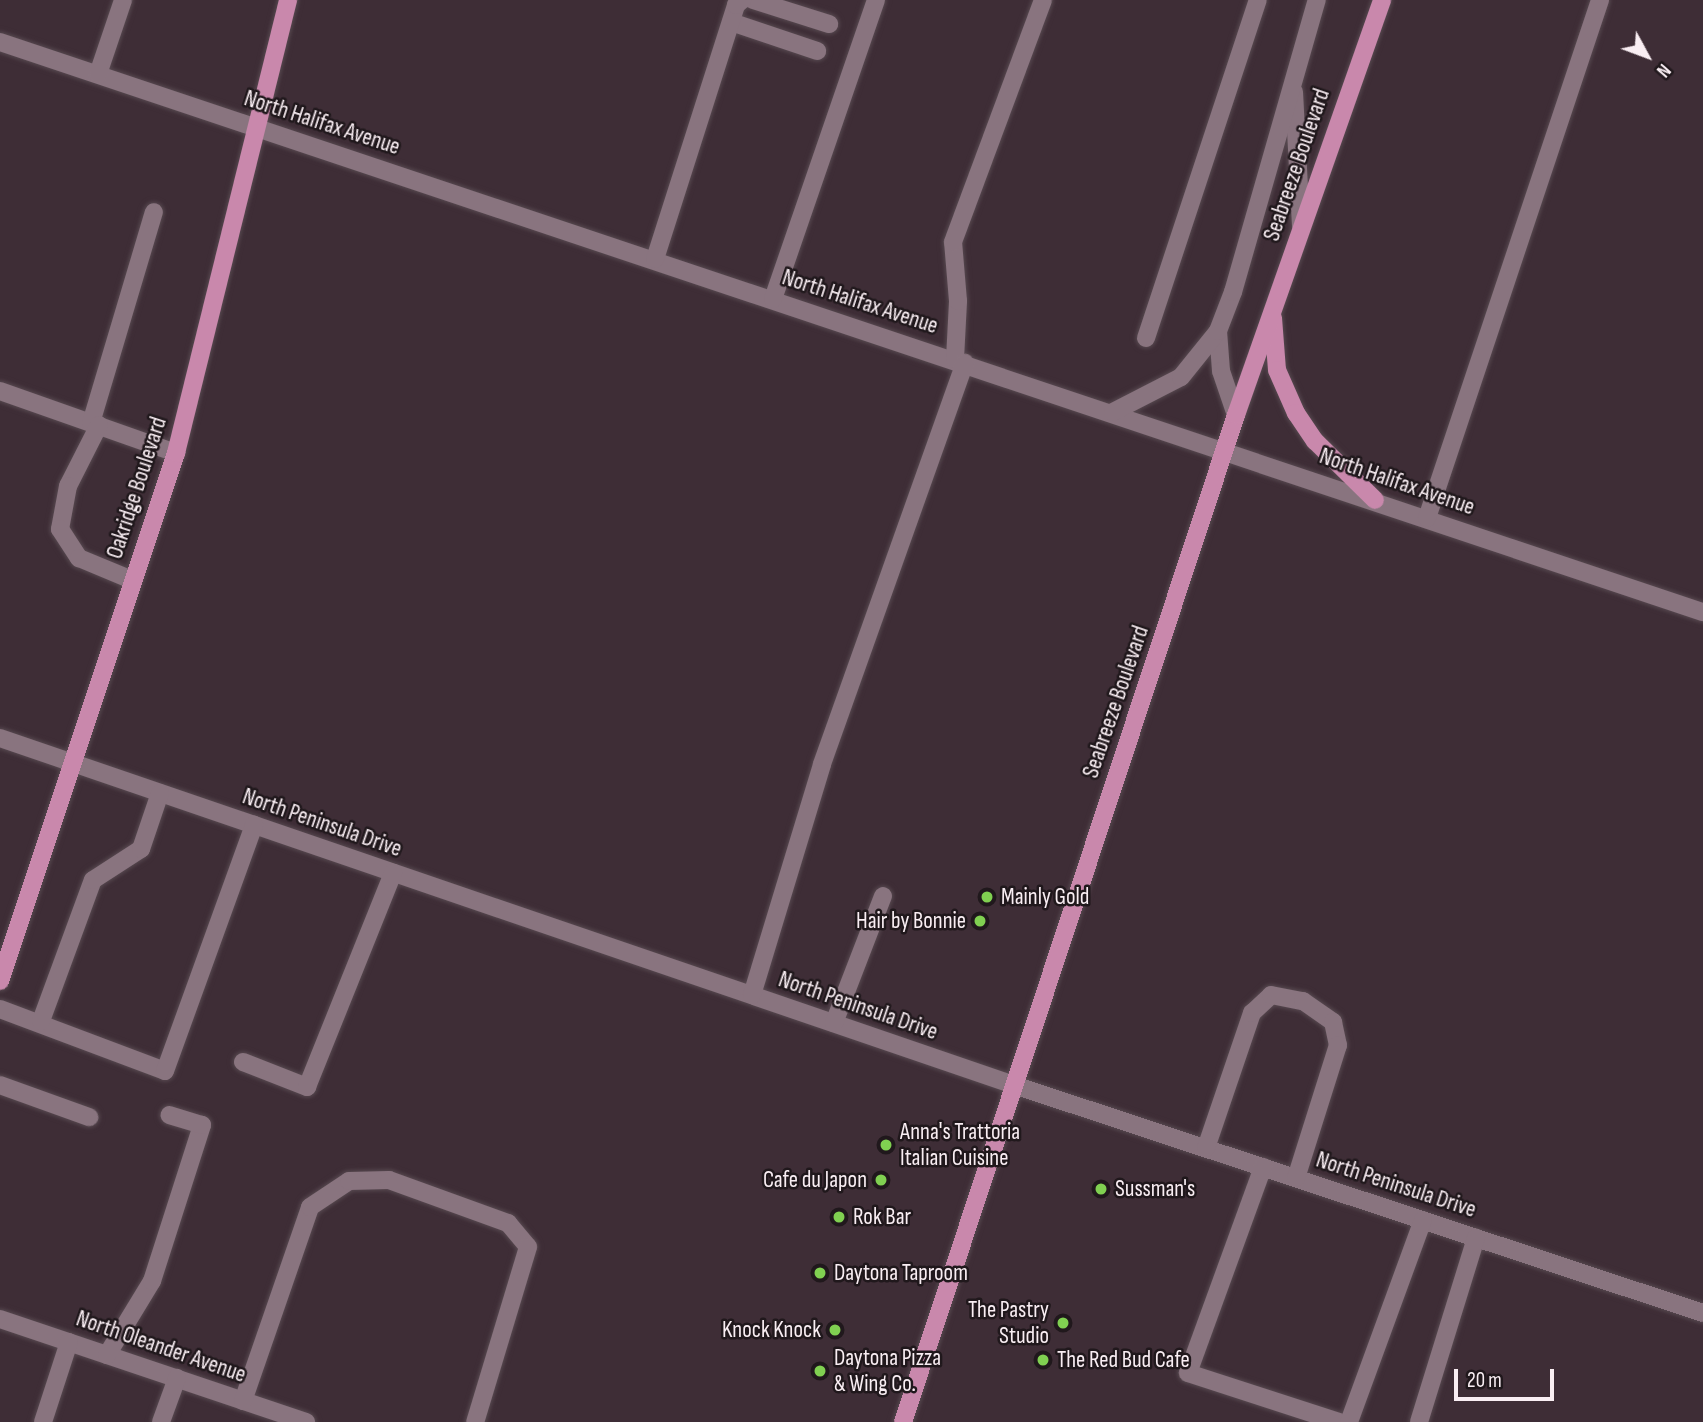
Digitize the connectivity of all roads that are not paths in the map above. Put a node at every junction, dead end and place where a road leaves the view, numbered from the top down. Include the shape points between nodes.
1 (122, 0) edge
2 (288, 0) edge
3 (742, 0) edge
4 (753, 0) edge
5 (876, 0) edge
6 (1043, 0) edge
7 (1258, 0) edge
8 (1317, 0) edge
9 (1382, 0) edge
10 (1600, 0) edge
11 (731, 22) junction
12 (829, 24) dead end
13 (0, 42) edge
14 (817, 51) dead end
15 (98, 74) junction
16 (1293, 78) junction
17 (258, 127) junction
18 (154, 212) dead end
19 (1301, 226) junction
20 (654, 259) junction
21 (773, 299) junction
22 (1273, 310) junction
23 (1218, 331) junction
24 (1146, 338) dead end
25 (960, 361) junction
26 (0, 391) edge
27 (1113, 412) junction
28 (1236, 415) junction
29 (95, 424) junction
30 (1226, 450) junction
31 (176, 453) junction
32 (1375, 500) junction
33 (1427, 518) junction
34 (132, 580) junction
35 (1703, 612) edge
36 (0, 738) edge
37 (72, 763) junction
38 (160, 793) junction
39 (254, 825) junction
40 (393, 873) junction
41 (883, 897) dead end
42 (0, 981) edge
43 (752, 995) junction
44 (0, 1009) edge
45 (41, 1021) junction
46 (834, 1023) junction
47 (243, 1062) dead end
48 (0, 1085) edge
49 (1014, 1085) junction
50 (170, 1115) dead end
51 (89, 1117) dead end
52 (1206, 1148) junction
53 (1263, 1167) junction
54 (1296, 1178) junction
55 (1423, 1220) junction
56 (1476, 1238) junction
57 (1703, 1313) edge
58 (0, 1319) edge
59 (69, 1342) junction
60 (107, 1355) junction
61 (177, 1378) junction
62 (243, 1401) junction
63 (43, 1422) edge
64 (161, 1422) edge
65 (306, 1422) edge
66 (475, 1422) edge
67 (902, 1422) edge
68 (1339, 1422) edge
69 (1349, 1422) edge
70 (1419, 1422) edge

1 - 15 street
2 - 17 main road, Oakridge Boulevard
3 - 11 street
4 - 12 street
5 - 21 street
6 - 25 street via 954,242
7 - 24 street
8 - 16 street
9 - 19 main road, Seabreeze Boulevard
10 - 33 street
11 - 14 street
11 - 20 street
13 - 15 street, North Halifax Avenue
15 - 17 street, North Halifax Avenue
16 - 19 street
16 - 23 street
17 - 20 street, North Halifax Avenue
17 - 31 main road, Oakridge Boulevard
18 - 29 street
19 - 22 main road, Seabreeze Boulevard
20 - 21 street, North Halifax Avenue
21 - 25 street, North Halifax Avenue
22 - 28 main road, Seabreeze Boulevard
22 - 32 main road via 1276,370 1296,413 1315,441
23 - 27 street via 1181,377
23 - 28 street via 1221,371
25 - 27 street, North Halifax Avenue
25 - 43 street via 822,764
26 - 29 street
27 - 30 street, North Halifax Avenue
28 - 30 main road, Seabreeze Boulevard
29 - 31 street
29 - 34 street via 68,486 60,529 79,558
30 - 32 street, North Halifax Avenue
30 - 49 main road, Seabreeze Boulevard
31 - 34 main road, Oakridge Boulevard
32 - 33 street, North Halifax Avenue
33 - 35 street, North Halifax Avenue
34 - 37 main road, Oakridge Boulevard
36 - 37 street, North Peninsula Drive
37 - 38 street, North Peninsula Drive
37 - 42 main road, Oakridge Boulevard
38 - 39 street, North Peninsula Drive
38 - 45 street via 141,849 93,880
39 - 40 street, North Peninsula Drive
39 - 45 street via 165,1071 63,1037
40 - 43 street, North Peninsula Drive
40 - 47 street via 307,1087
41 - 46 street
43 - 46 street, North Peninsula Drive
44 - 45 street
46 - 49 street, North Peninsula Drive
48 - 51 street
49 - 52 street, North Peninsula Drive
49 - 67 main road, Seabreeze Boulevard
50 - 60 street via 202,1125 152,1281
52 - 53 street, North Peninsula Drive
52 - 54 street via 1252,1013 1271,995 1303,1001 1333,1022 1338,1045
53 - 54 street, North Peninsula Drive
53 - 68 street via 1188,1373
54 - 55 street, North Peninsula Drive
55 - 56 street, North Peninsula Drive
55 - 69 street
56 - 57 street, North Peninsula Drive
56 - 70 street
58 - 59 street, North Oleander Avenue
59 - 60 street, North Oleander Avenue
59 - 63 street
60 - 61 street, North Oleander Avenue
61 - 62 street, North Oleander Avenue
61 - 64 street
62 - 65 street, North Oleander Avenue
62 - 66 street via 310,1207 349,1181 389,1180 508,1223 528,1247

